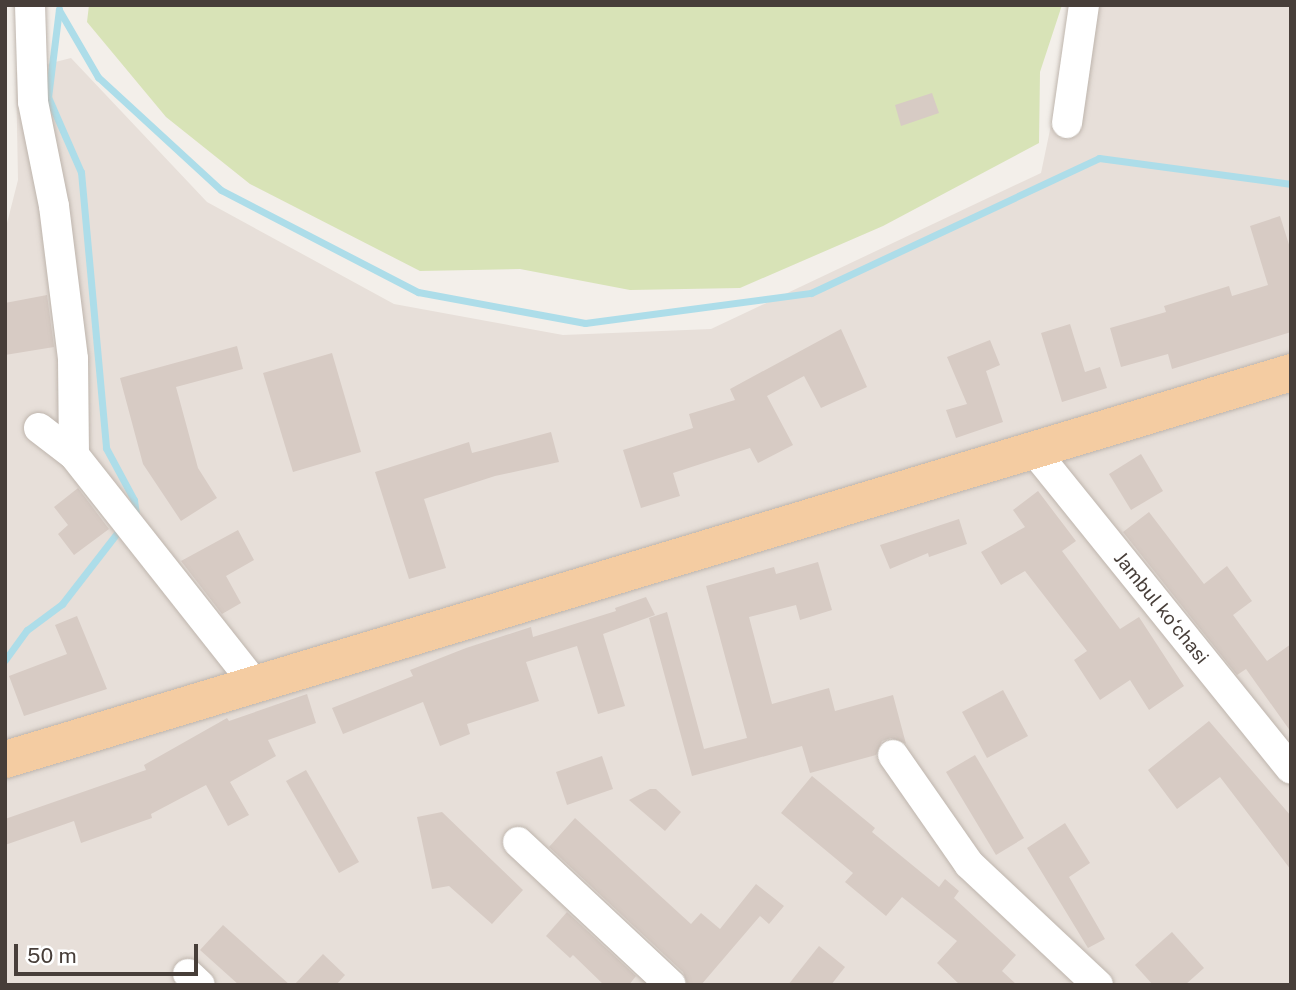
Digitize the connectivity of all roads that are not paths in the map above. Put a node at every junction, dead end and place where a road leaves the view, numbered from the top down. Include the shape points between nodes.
1 (30, 5) edge
2 (1084, 5) edge
3 (1067, 123) dead end
4 (1291, 372) edge
5 (39, 428) dead end
6 (1032, 448) junction
7 (74, 455) junction
8 (255, 684) junction
9 (893, 755) dead end
10 (5, 759) edge
11 (1291, 769) edge
12 (518, 842) dead end
13 (671, 985) edge
14 (1098, 985) edge

1 - 7 street via 33,102 54,206 73,359
2 - 3 street
4 - 6 main road
5 - 7 street
6 - 8 main road
6 - 11 street, Jambul ko‘chasi
7 - 8 street
8 - 10 main road
9 - 14 street via 969,864
12 - 13 street

